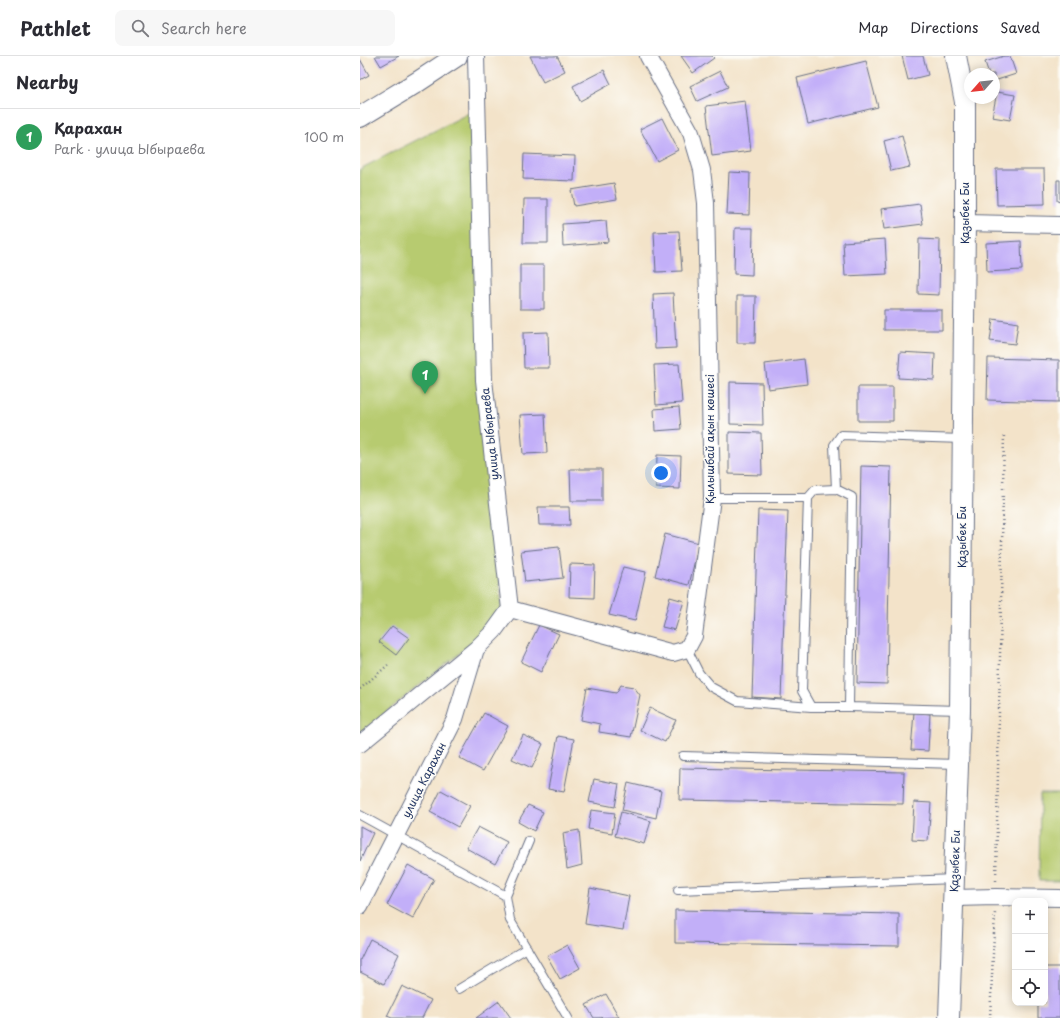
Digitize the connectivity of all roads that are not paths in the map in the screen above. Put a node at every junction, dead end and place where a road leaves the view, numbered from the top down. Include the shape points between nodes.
1 (457, 56) edge
2 (476, 56) edge
3 (648, 56) edge
4 (956, 56) edge
5 (360, 116) edge
6 (964, 224) junction
7 (1060, 225) edge
8 (963, 439) junction
9 (836, 489) junction
10 (712, 498) junction
11 (808, 498) junction
12 (510, 609) junction
13 (476, 649) junction
14 (687, 649) junction
15 (811, 708) junction
16 (849, 708) junction
17 (960, 710) junction
18 (360, 744) edge
19 (683, 756) dead end
20 (958, 764) junction
21 (360, 814) edge
22 (396, 835) junction
23 (529, 841) dead end
24 (955, 888) junction
25 (678, 890) dead end
26 (506, 896) junction
27 (1060, 898) edge
28 (360, 906) edge
29 (527, 948) junction
30 (459, 989) dead end
31 (568, 1018) edge
32 (949, 1018) edge

1 - 5 street
2 - 12 street, улица Ыбыраева via 484,380
3 - 10 street, Қылышбай ақын көшесі via 691,132 702,170 706,203
4 - 6 street, Қазыбек Би via 965,102
6 - 7 street
6 - 8 street, Қазыбек Би
8 - 9 lane via 841,435 834,445
8 - 17 street, Қазыбек Би
9 - 11 lane via 815,490
9 - 16 lane via 852,497
10 - 11 lane
10 - 14 street, Қылышбай ақын көшесі via 694,636
11 - 15 lane via 802,691
12 - 13 street via 494,631
12 - 14 street via 673,652
13 - 18 street
13 - 22 street, улица Карахан via 455,719
14 - 15 lane via 699,673 711,687 737,701
15 - 16 lane
16 - 17 lane
17 - 20 street, Қазыбек Би
19 - 20 lane
20 - 24 street, Қазыбек Би
21 - 22 lane
22 - 26 lane
22 - 28 street, улица Карахан
23 - 26 lane
24 - 25 lane
24 - 27 street via 996,897
24 - 32 street, Қазыбек Би
26 - 29 lane via 510,920
29 - 30 lane
29 - 31 lane

